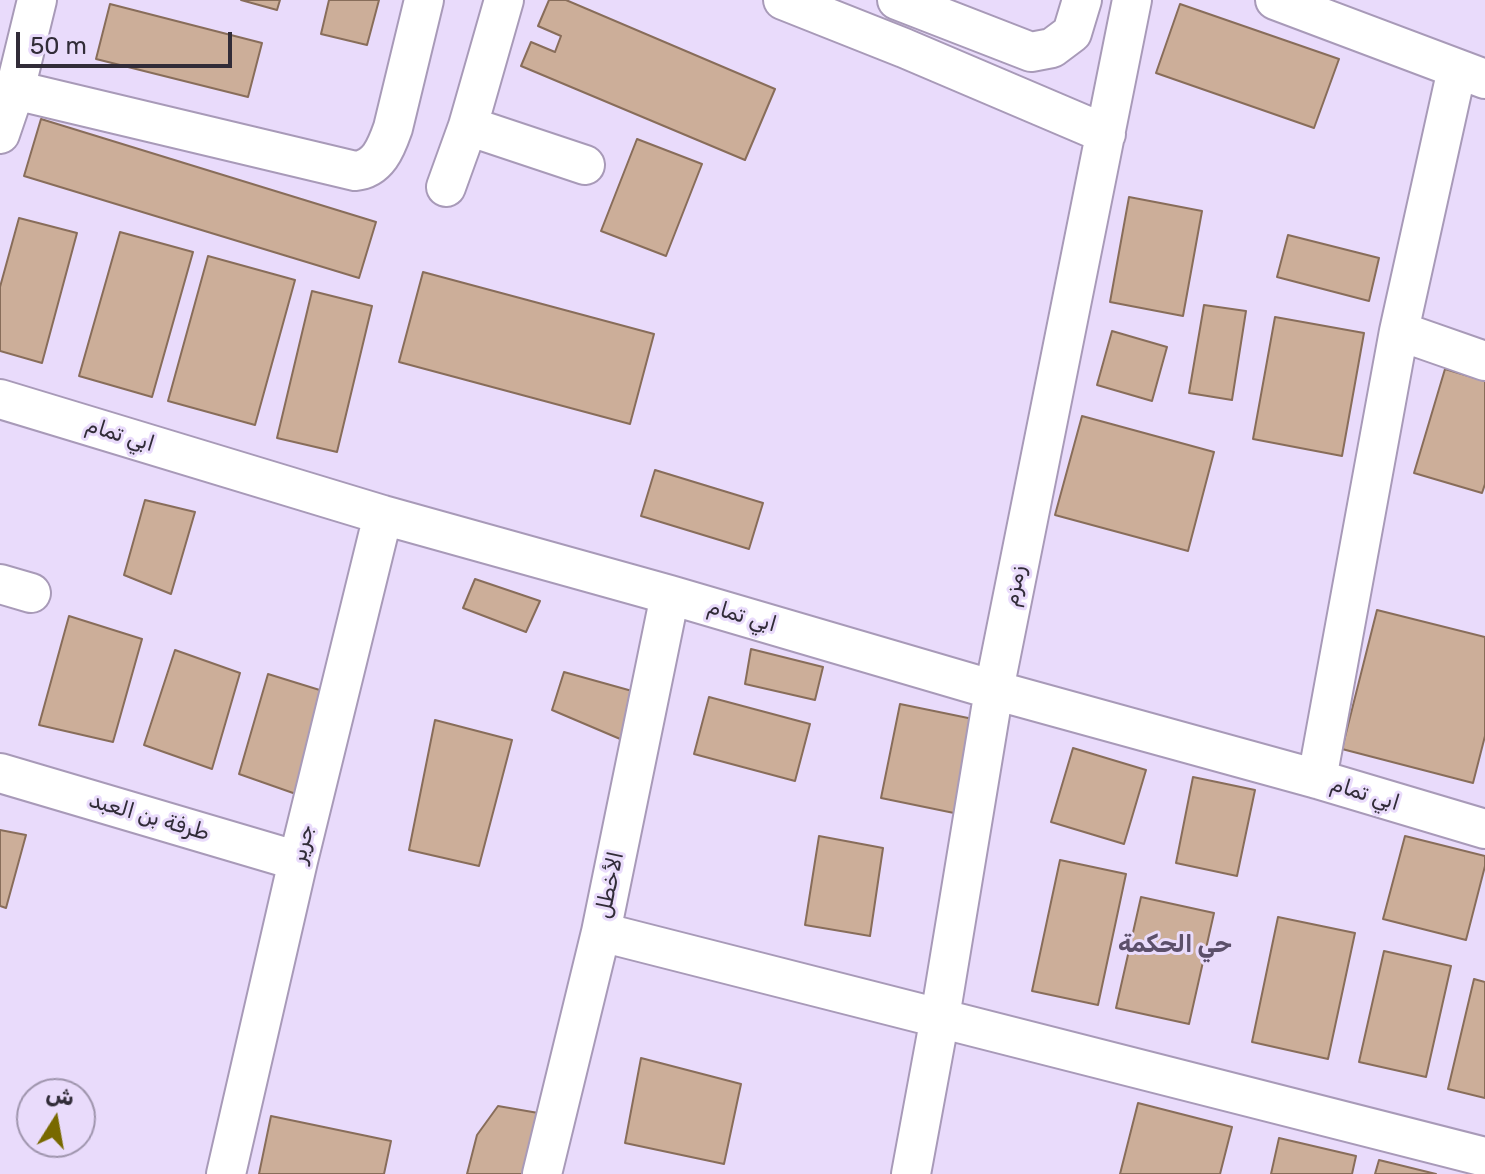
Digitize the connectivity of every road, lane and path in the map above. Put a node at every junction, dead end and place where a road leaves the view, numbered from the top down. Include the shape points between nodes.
1 (37, 0) edge
2 (424, 0) edge
3 (504, 0) edge
4 (783, 0) edge
5 (1082, 0) edge
6 (1132, 0) edge
7 (1275, 0) edge
8 (908, 4) edge
9 (904, 48) junction
10 (1471, 74) edge
11 (15, 90) junction
12 (468, 126) junction
13 (0, 134) edge
14 (1106, 134) junction
15 (585, 165) dead end
16 (446, 187) dead end
17 (1399, 331) junction
18 (1485, 361) edge
19 (0, 399) edge
20 (383, 515) junction
21 (670, 595) junction
22 (994, 690) junction
23 (0, 773) edge
24 (1317, 779) junction
25 (1485, 829) edge
26 (298, 861) junction
27 (601, 932) junction
28 (940, 1017) junction
29 (1485, 1157) edge
30 (226, 1174) edge
31 (542, 1174) edge
32 (911, 1174) edge

1 - 11 street
2 - 11 street via 393,128 378,160 361,170
3 - 12 street
4 - 9 street
5 - 8 street via 1072,33 1052,48 1031,52
6 - 14 street, زمزم
7 - 10 street
8 - 9 street
9 - 14 street
10 - 17 street
11 - 13 street
12 - 15 street
12 - 16 street
14 - 22 street, زمزم
17 - 18 street
17 - 24 street
19 - 20 street, ابي تمام
20 - 21 street, ابي تمام
20 - 26 street, جرير
21 - 22 street, ابي تمام
21 - 27 street, الأخطل
22 - 24 street, ابي تمام
22 - 28 street, زمزم
23 - 26 street, طرفة بن العبد
24 - 25 street, ابي تمام
26 - 30 street, جرير
27 - 28 street
27 - 31 street, الأخطل
28 - 29 street
28 - 32 street, زمزم

